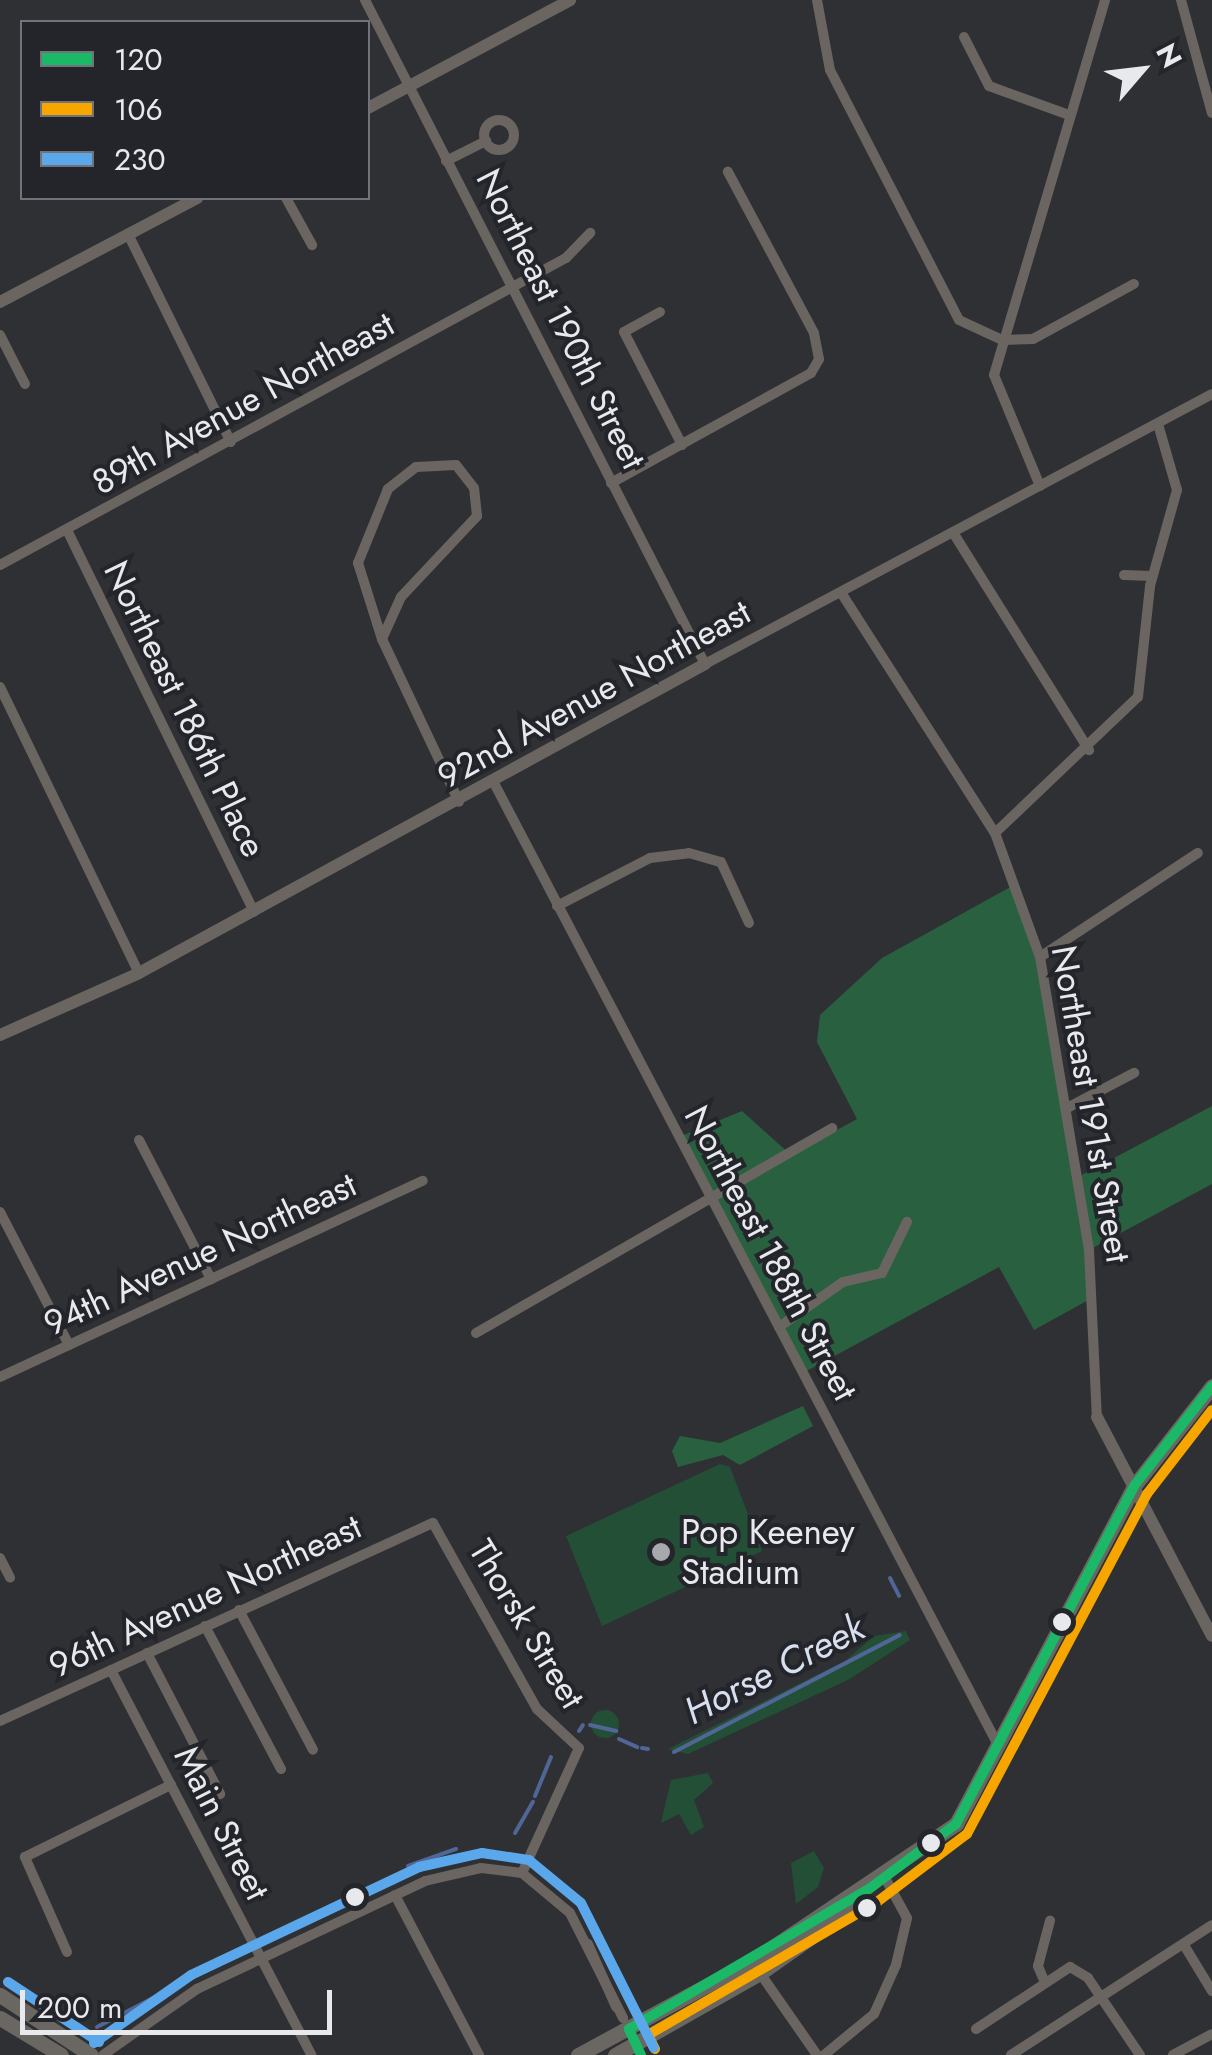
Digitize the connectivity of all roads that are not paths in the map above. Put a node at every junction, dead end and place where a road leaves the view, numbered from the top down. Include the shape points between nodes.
1 (365, 0) edge
2 (570, 0) edge
3 (817, 0) edge
4 (1181, 0) edge
5 (1104, 1) edge
6 (964, 37) dead end
7 (408, 86) junction
8 (370, 107) edge
9 (1212, 113) edge
10 (1069, 115) junction
11 (486, 140) dead end
12 (446, 161) junction
13 (728, 172) dead end
14 (193, 200) edge
15 (287, 200) edge
16 (590, 233) dead end
17 (128, 234) junction
18 (312, 245) dead end
19 (1134, 284) dead end
20 (511, 288) junction
21 (0, 302) edge
22 (660, 312) dead end
23 (0, 336) edge
24 (1002, 340) junction
25 (25, 384) dead end
26 (1212, 394) edge
27 (1158, 424) junction
28 (231, 442) junction
29 (682, 445) junction
30 (611, 483) junction
31 (1040, 486) junction
32 (67, 530) junction
33 (954, 534) junction
34 (0, 564) edge
35 (1124, 574) dead end
36 (1152, 576) junction
37 (842, 594) junction
38 (382, 639) junction
39 (705, 664) junction
40 (0, 687) edge
41 (1089, 750) junction
42 (494, 783) junction
43 (459, 803) junction
44 (995, 833) junction
45 (1198, 854) dead end
46 (557, 906) junction
47 (254, 912) junction
48 (748, 923) dead end
49 (1040, 957) junction
50 (139, 973) junction
51 (0, 1035) edge
52 (1134, 1073) dead end
53 (1067, 1108) junction
54 (832, 1128) dead end
55 (139, 1140) dead end
56 (423, 1181) dead end
57 (710, 1196) junction
58 (0, 1212) edge
59 (907, 1222) dead end
60 (211, 1279) junction
61 (779, 1327) junction
62 (476, 1333) dead end
63 (68, 1345) junction
64 (0, 1377) edge
65 (1212, 1386) edge
66 (1097, 1417) joint
67 (1134, 1486) junction
68 (433, 1524) joint
69 (0, 1558) edge
70 (10, 1578) dead end
71 (238, 1610) junction
72 (205, 1626) junction
73 (1212, 1636) edge
74 (146, 1653) junction
75 (110, 1670) junction
76 (0, 1721) edge
77 (1000, 1748) junction
78 (313, 1750) dead end
79 (281, 1770) dead end
80 (171, 1785) junction
81 (220, 1794) dead end
82 (522, 1873) junction
83 (885, 1878) junction
84 (395, 1895) junction
85 (1050, 1921) dead end
86 (1212, 1925) edge
87 (1184, 1945) junction
88 (67, 1952) dead end
89 (263, 1962) junction
90 (760, 1974) junction
91 (1044, 1978) junction
92 (1212, 1990) edge
93 (0, 1995) edge
94 (1099, 1996) junction
95 (0, 2018) edge
96 (976, 2030) dead end
97 (1212, 2034) edge
98 (632, 2037) edge
99 (60, 2055) edge
100 (91, 2055) edge
101 (103, 2055) edge
102 (311, 2055) edge
103 (479, 2055) edge
104 (578, 2055) edge
105 (615, 2055) edge
106 (821, 2055) edge
107 (1010, 2055) edge
108 (1140, 2055) edge
109 (1173, 2055) edge

1 - 7 street, Northeast 190th Street
2 - 7 street
3 - 24 street via 830,70 952,313
4 - 9 street
5 - 10 street
6 - 10 street via 988,86
7 - 8 street
7 - 12 street, Northeast 190th Street
10 - 24 street
11 - 12 street
12 - 20 street, Northeast 190th Street
13 - 29 street via 814,333 819,360 811,373
14 - 17 street
15 - 18 street
16 - 20 street, 89th Avenue Northeast
17 - 21 street
17 - 28 street
19 - 24 street via 1033,339
20 - 28 street, 89th Avenue Northeast
20 - 30 street, Northeast 190th Street
22 - 29 street via 624,332
23 - 25 street
24 - 31 street via 996,393
26 - 27 street, 92nd Avenue Northeast
27 - 31 street, 92nd Avenue Northeast
27 - 36 street via 1177,490
28 - 32 street, 89th Avenue Northeast
29 - 30 street
30 - 39 street, Northeast 190th Street
31 - 33 street, 92nd Avenue Northeast
32 - 34 street, 89th Avenue Northeast
32 - 47 street, Northeast 186th Place
33 - 37 street, 92nd Avenue Northeast
33 - 41 street
35 - 36 street
36 - 41 street via 1138,697
37 - 39 street, 92nd Avenue Northeast
37 - 44 street, Northeast 191st Street
38 - 38 street via 401,598 477,516 474,488 456,465 416,467 372,514 358,564
38 - 43 street
39 - 42 street, 92nd Avenue Northeast
40 - 50 street
41 - 44 street
42 - 43 street, 92nd Avenue Northeast
42 - 46 street, Northeast 188th Street
43 - 47 street, 92nd Avenue Northeast
44 - 49 street, Northeast 191st Street
45 - 49 street
46 - 48 street via 650,858 689,854 721,862
46 - 57 street, Northeast 188th Street
47 - 50 street, 92nd Avenue Northeast
49 - 53 street, Northeast 191st Street
50 - 51 street, 92nd Avenue Northeast
52 - 53 street
53 - 66 street, Northeast 191st Street via 1088,1250
54 - 57 street
55 - 60 street
56 - 60 street, 94th Avenue Northeast
57 - 61 street, Northeast 188th Street
57 - 62 street
58 - 63 street
59 - 61 street via 882,1273 843,1282
60 - 63 street, 94th Avenue Northeast
61 - 77 street, Northeast 188th Street
63 - 64 street, 94th Avenue Northeast
65 - 67 main road
66 - 67 street, Northeast 191st Street
67 - 73 street
67 - 77 main road
68 - 71 street, 96th Avenue Northeast
68 - 82 street, Thorsk Street via 537,1709 579,1748
69 - 70 street
71 - 72 street, 96th Avenue Northeast
71 - 78 street
72 - 74 street, 96th Avenue Northeast
72 - 79 street
74 - 75 street, 96th Avenue Northeast
74 - 81 street
75 - 76 street, 96th Avenue Northeast
75 - 80 street, Main Street
77 - 83 main road via 956,1824
80 - 88 street via 25,1857
80 - 89 street, Main Street
82 - 84 street via 453,1870
82 - 98 street via 570,1913
83 - 90 main road
83 - 98 main road
83 - 106 street via 907,1918 896,1965 874,2014
84 - 89 street
84 - 103 street
85 - 91 street via 1038,1966
86 - 87 street
87 - 92 street
87 - 94 street
89 - 101 street via 146,2017
89 - 102 street, Main Street
90 - 98 main road
90 - 106 street
91 - 94 street via 1070,1967
91 - 96 street
93 - 100 main road
94 - 107 street
94 - 108 street
95 - 99 main road
97 - 109 street
98 - 104 main road
98 - 105 main road

